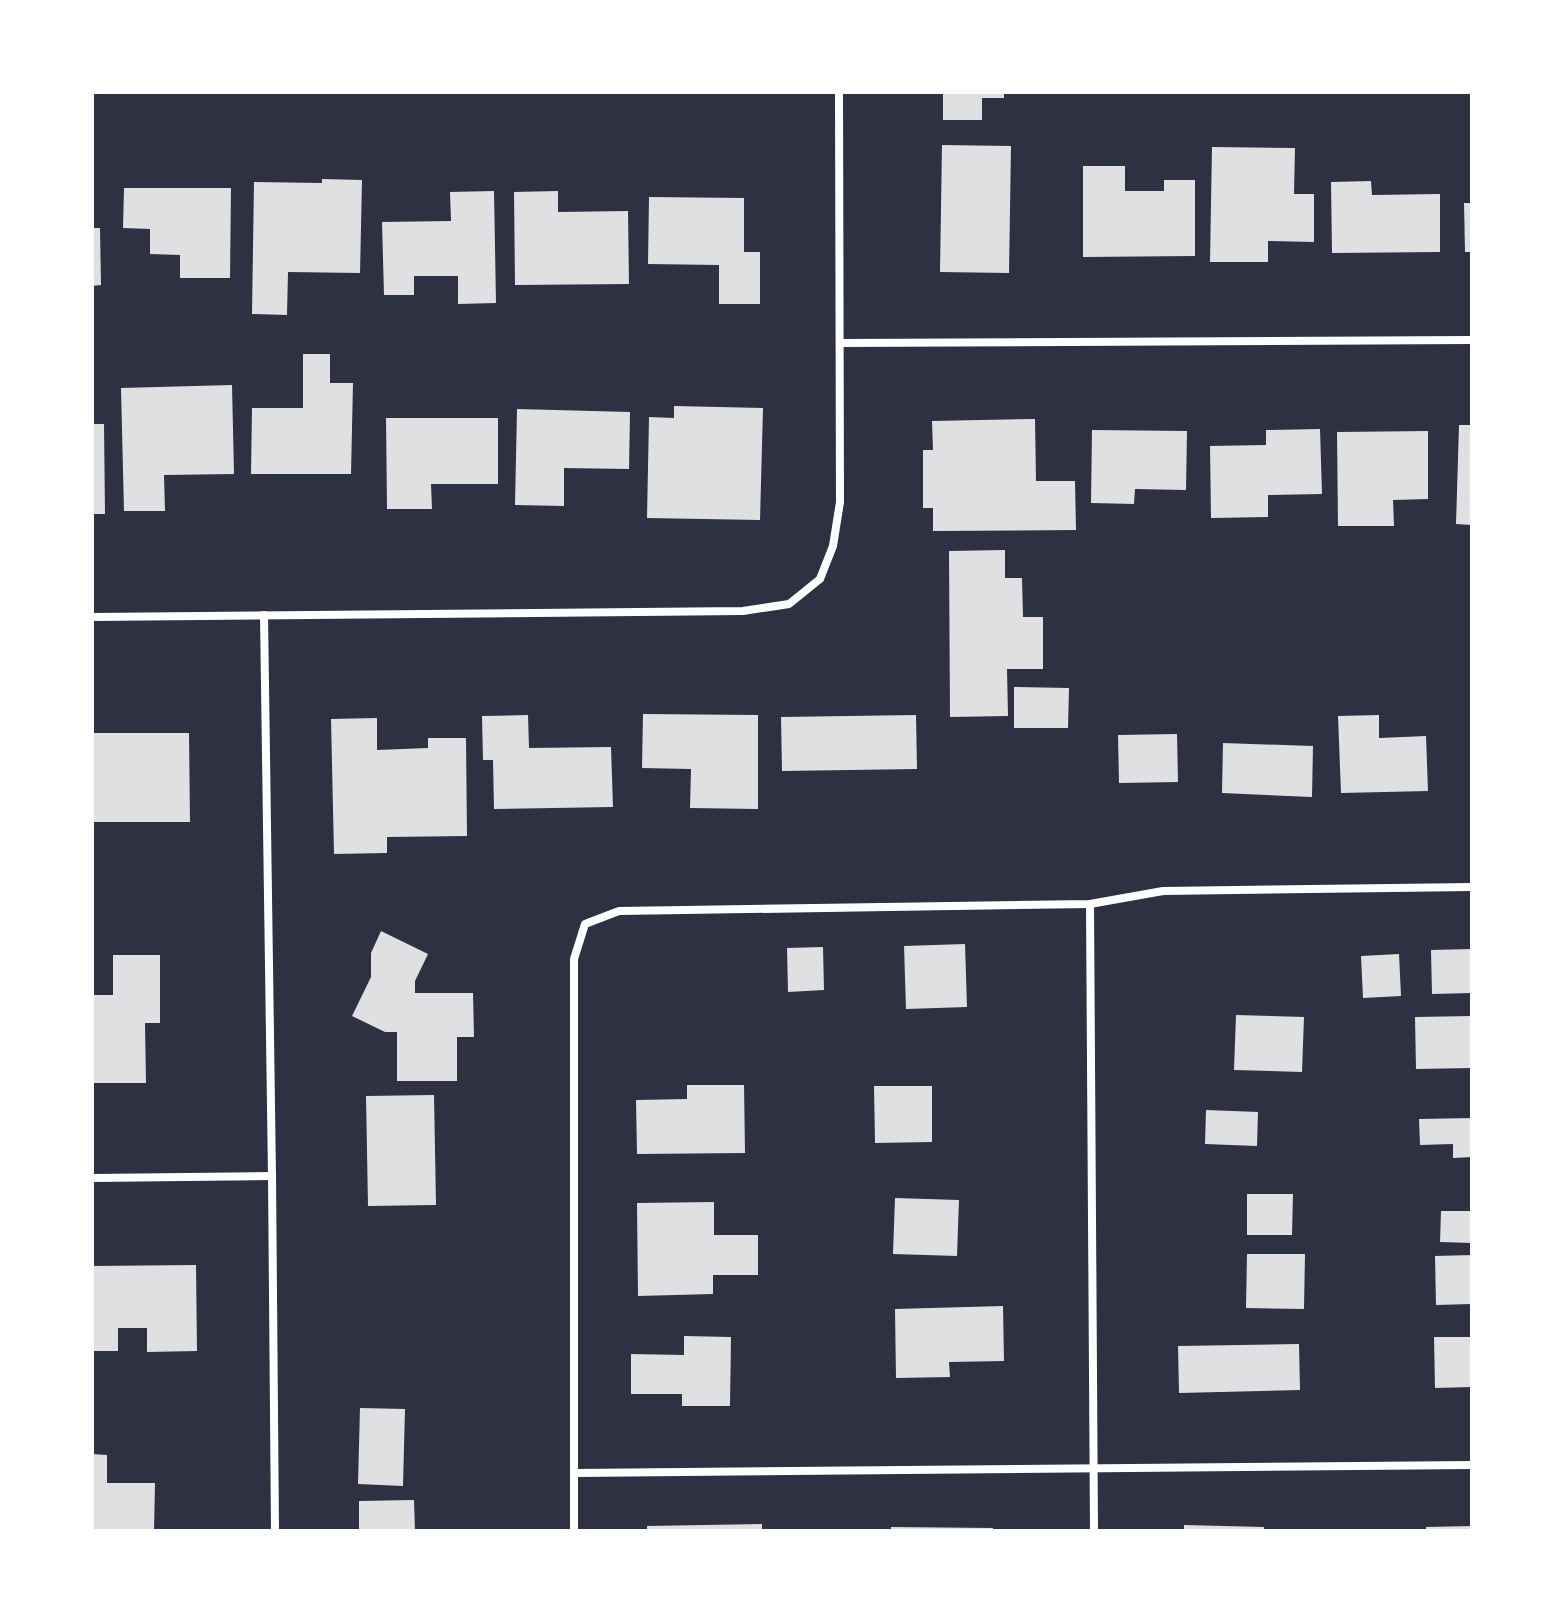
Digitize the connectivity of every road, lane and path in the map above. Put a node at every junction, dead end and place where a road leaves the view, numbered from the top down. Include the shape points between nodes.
1 (839, 92) edge
2 (1472, 340) edge
3 (840, 343) junction
4 (264, 615) junction
5 (92, 617) edge
6 (1472, 887) edge
7 (1090, 904) junction
8 (272, 1176) junction
9 (92, 1178) edge
10 (1472, 1465) edge
11 (1093, 1470) junction
12 (575, 1473) junction
13 (275, 1531) edge
14 (574, 1531) edge
15 (1094, 1531) edge

1 - 3 street
2 - 3 street
3 - 4 street via 840,502 833,546 820,579 789,604 743,611
4 - 5 street
4 - 8 street
6 - 7 street via 1163,891
7 - 11 street
7 - 12 street via 619,911 585,924 574,959
8 - 9 street
8 - 13 street
10 - 11 street
11 - 12 street
11 - 15 street
12 - 14 street

